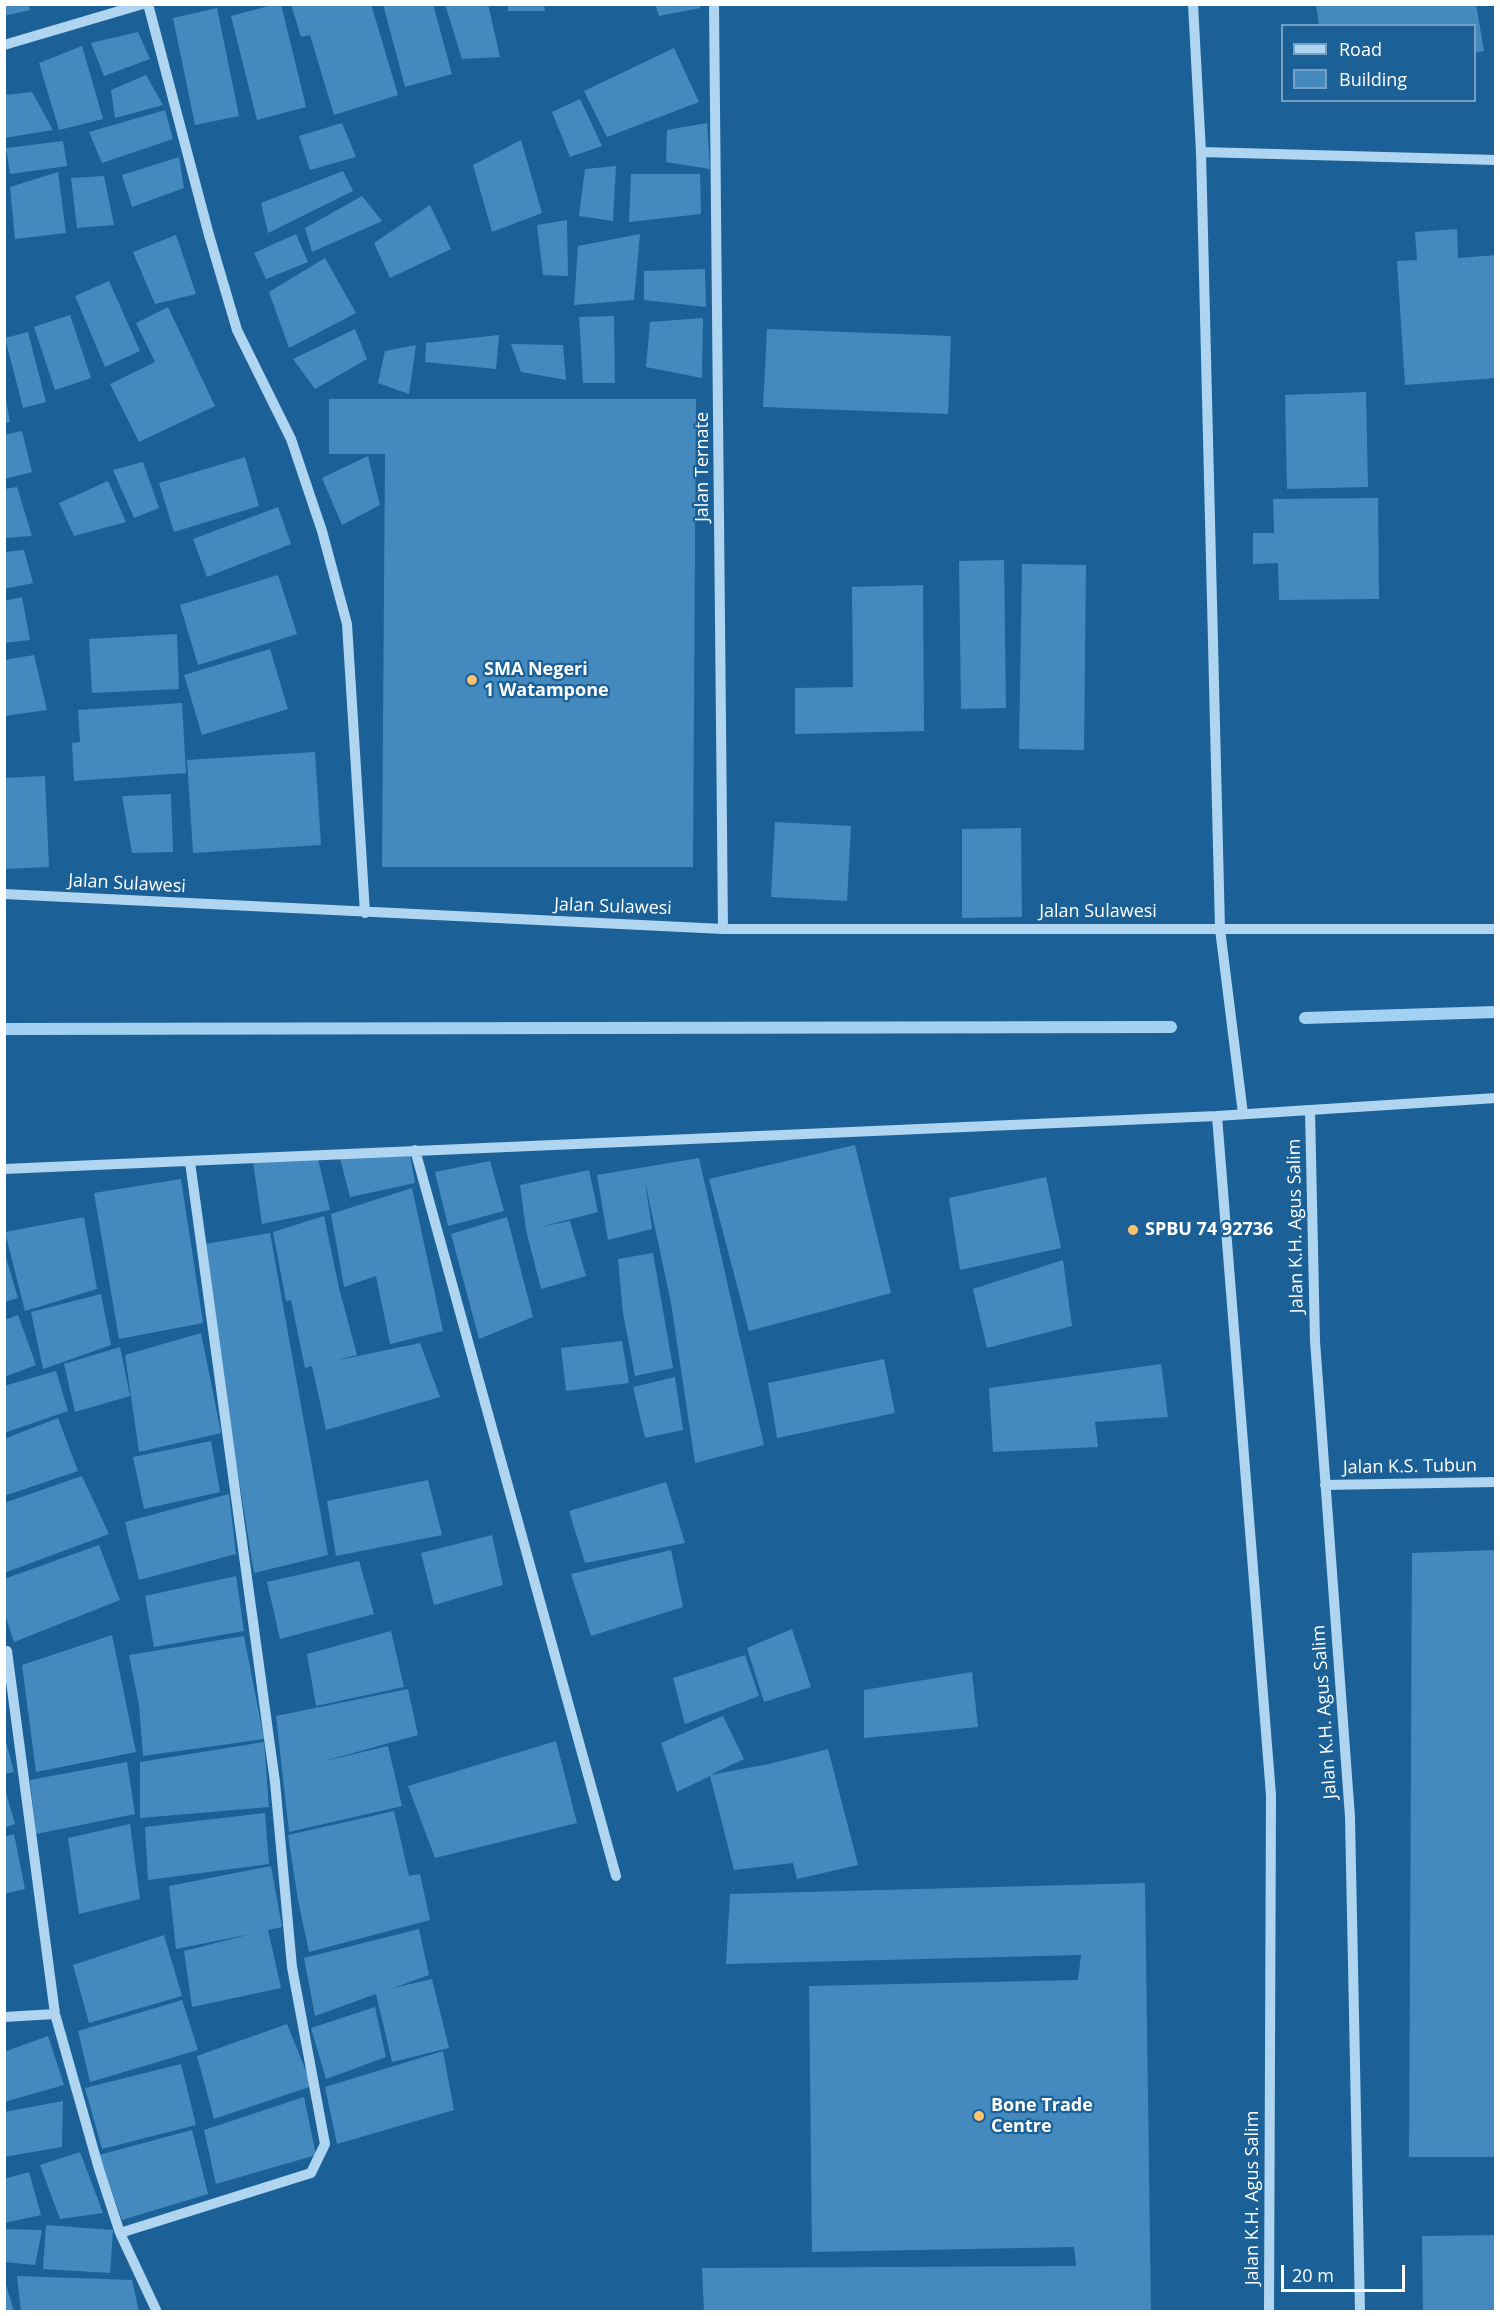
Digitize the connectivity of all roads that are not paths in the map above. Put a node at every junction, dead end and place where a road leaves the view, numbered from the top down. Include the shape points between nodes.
1 (143, 4) edge
2 (148, 4) edge
3 (714, 4) edge
4 (1192, 4) edge
5 (4, 45) edge
6 (1201, 152) junction
7 (1496, 160) edge
8 (4, 894) edge
9 (365, 913) junction
10 (723, 928) junction
11 (1496, 928) edge
12 (1220, 929) junction
13 (1496, 1098) edge
14 (1310, 1110) junction
15 (1243, 1114) junction
16 (1217, 1116) junction
17 (415, 1150) junction
18 (190, 1162) junction
19 (4, 1169) edge
20 (1496, 1482) edge
21 (1325, 1485) junction
22 (7, 1651) dead end
23 (616, 1876) dead end
24 (55, 2014) junction
25 (4, 2018) edge
26 (120, 2233) junction
27 (157, 2312) edge
28 (1269, 2312) edge
29 (1360, 2312) edge

1 - 5 street
2 - 9 street via 237,330 291,439 322,531 347,624
3 - 10 street, Jalan Ternate
4 - 6 street
6 - 7 street
6 - 12 street
8 - 9 street, Jalan Sulawesi
9 - 10 street, Jalan Sulawesi
10 - 12 street, Jalan Sulawesi
11 - 12 street, Jalan Sulawesi
12 - 15 street
13 - 14 street
14 - 15 street
14 - 21 street, Jalan K.H. Agus Salim via 1315,1341
15 - 16 street
16 - 17 street
16 - 28 street, Jalan K.H. Agus Salim via 1271,1795
17 - 18 street
17 - 23 street
18 - 19 street
18 - 26 street via 274,1782 292,1967 324,2144 311,2173
20 - 21 street, Jalan K.S. Tubun
21 - 29 street, Jalan K.H. Agus Salim via 1350,1817
22 - 24 street
24 - 25 street
24 - 26 street
26 - 27 street

